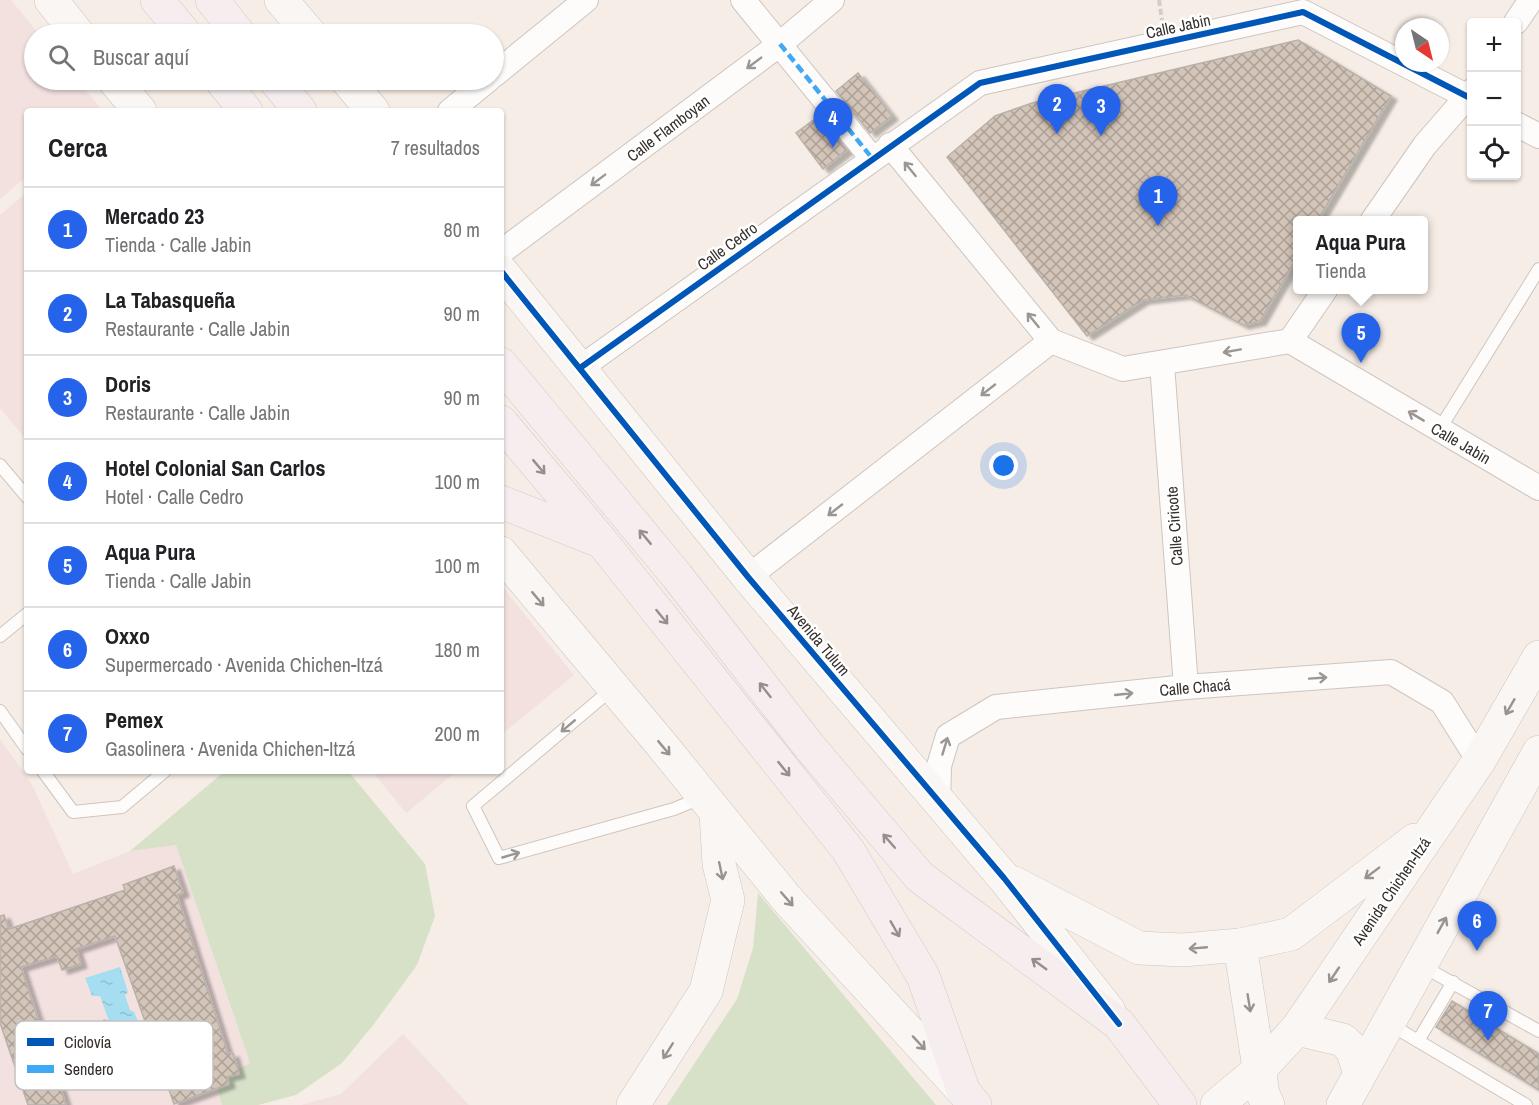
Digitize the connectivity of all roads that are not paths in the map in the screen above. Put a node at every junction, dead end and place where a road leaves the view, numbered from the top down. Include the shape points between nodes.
1 (51, 0) edge
2 (157, 0) edge
3 (212, 0) edge
4 (586, 0) edge
5 (743, 0) edge
6 (832, 0) edge
7 (1531, 0) edge
8 (289, 3) edge
9 (1519, 18) edge
10 (70, 24) edge
11 (177, 24) edge
12 (231, 24) edge
13 (303, 24) edge
14 (780, 44) junction
15 (504, 67) edge
16 (122, 90) edge
17 (229, 90) edge
18 (283, 90) edge
19 (355, 90) edge
20 (476, 90) edge
21 (1467, 94) edge
22 (1467, 98) edge
23 (137, 108) edge
24 (244, 108) edge
25 (298, 108) edge
26 (370, 108) edge
27 (454, 108) edge
28 (1520, 126) edge
29 (1539, 136) edge
30 (881, 152) junction
31 (1376, 216) edge
32 (504, 250) edge
33 (1539, 268) edge
34 (504, 275) edge
35 (1322, 294) edge
36 (1051, 341) junction
37 (1290, 341) junction
38 (1162, 364) junction
39 (504, 368) edge
40 (580, 368) junction
41 (504, 426) edge
42 (1439, 430) junction
43 (0, 465) edge
44 (1539, 488) edge
45 (24, 493) edge
46 (504, 503) edge
47 (602, 542) junction
48 (504, 558) edge
49 (748, 577) junction
50 (24, 616) edge
51 (0, 636) edge
52 (1539, 657) edge
53 (1186, 687) junction
54 (613, 688) junction
55 (0, 711) edge
56 (24, 744) edge
57 (1539, 752) edge
58 (1479, 761) junction
59 (45, 774) edge
60 (161, 774) edge
61 (939, 803) junction
62 (710, 804) junction
63 (1435, 825) junction
64 (1004, 878) junction
65 (1240, 945) junction
66 (1420, 965) junction
67 (1453, 982) junction
68 (1388, 1023) junction
69 (1119, 1024) junction
70 (1297, 1029) junction
71 (1539, 1030) edge
72 (1418, 1041) junction
73 (1259, 1070) junction
74 (1360, 1073) junction
75 (969, 1099) edge
76 (633, 1105) edge
77 (1180, 1105) edge
78 (1217, 1105) edge
79 (1268, 1105) edge
80 (1343, 1105) edge
81 (1526, 1105) edge

1 - 10 street
2 - 11 main road
3 - 12 main road
4 - 15 street
5 - 14 street
6 - 14 street, Calle Flamboyan
7 - 9 street
8 - 13 street
14 - 30 street
14 -> 32 street, Calle Flamboyan
16 - 23 street
17 - 24 main road
18 - 25 main road
19 - 26 street
20 - 27 street
21 - 30 street, Calle Jabin via 1303,12 980,83
22 - 31 street, Calle Jabin via 1425,145
28 - 29 street
36 -> 30 street
30 - 40 street, Calle Cedro
33 - 42 lane
34 - 40 street, Avenida Tulum
35 - 37 street
36 - 38 street via 1123,369
36 -> 49 street
37 -> 38 street
42 -> 37 street, Calle Jabin
38 - 53 street, Calle Ciricote
69 -> 39 main road, Avenida Tulum via 920,877 808,746 677,576
40 - 49 street, Avenida Tulum
41 -> 47 main road
42 - 44 street, Calle Jabin
43 - 45 lane
46 - 47 main road
47 -> 75 main road via 849,849 923,976
48 -> 54 street
49 - 61 street, Avenida Tulum
50 - 51 lane
52 -> 58 street, Avenida Chichen-Itzá
53 -> 58 street, Calle Chacá via 1391,672 1442,702
61 -> 53 street, Calle Chacá via 939,766 948,735 996,707
54 -> 62 street
54 -> 62 lane via 472,806 499,858 674,809
55 - 56 lane
66 -> 57 street
58 - 63 street, Avenida Chichen-Itzá
59 - 60 lane via 73,812 122,807
61 - 64 street, Avenida Tulum
62 -> 75 street via 786,898
62 -> 76 street via 728,900 706,991
63 -> 65 street via 1291,934
63 -> 70 street, Avenida Chichen-Itzá
65 -> 64 street via 1183,950 1139,948
64 - 69 street, Avenida Tulum
65 -> 73 street
66 - 67 lane
66 - 68 street
67 - 71 lane
67 - 72 lane
68 - 72 lane
68 - 74 street
69 - 77 main road, Avenida Tulum
70 - 73 street, Avenida Chichen-Itzá
70 - 74 street via 1342,1040 1352,1049
72 - 81 lane
73 - 78 street, Avenida Chichen-Itzá
73 - 79 street
74 - 80 street

